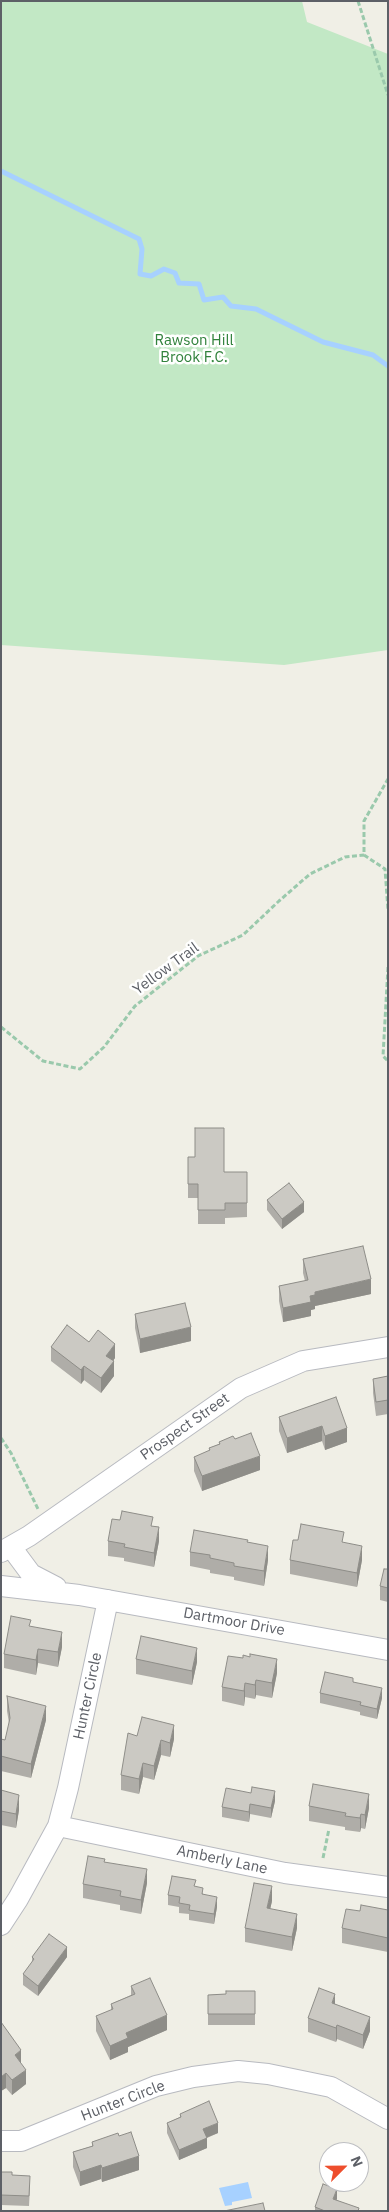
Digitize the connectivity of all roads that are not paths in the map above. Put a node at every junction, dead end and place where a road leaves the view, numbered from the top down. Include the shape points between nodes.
1 (388, 1347) edge
2 (6, 1550) edge
3 (3, 1584) edge
4 (79, 1595) junction
5 (108, 1600) junction
6 (388, 1650) edge
7 (58, 1826) junction
8 (388, 1887) edge
9 (1, 1925) edge
10 (388, 2119) edge
11 (1, 2141) edge

1 - 2 street, Prospect Street via 304,1361 241,1388
2 - 4 street, Dartmoor Drive via 38,1579
3 - 4 street, Dartmoor Drive
4 - 5 street, Dartmoor Drive
5 - 6 street, Dartmoor Drive
5 - 7 street, Hunter Circle
7 - 8 street, Amberly Lane via 284,1873
7 - 9 street, Hunter Circle
10 - 11 street, Hunter Circle via 330,2087 238,2071 156,2086 21,2141

